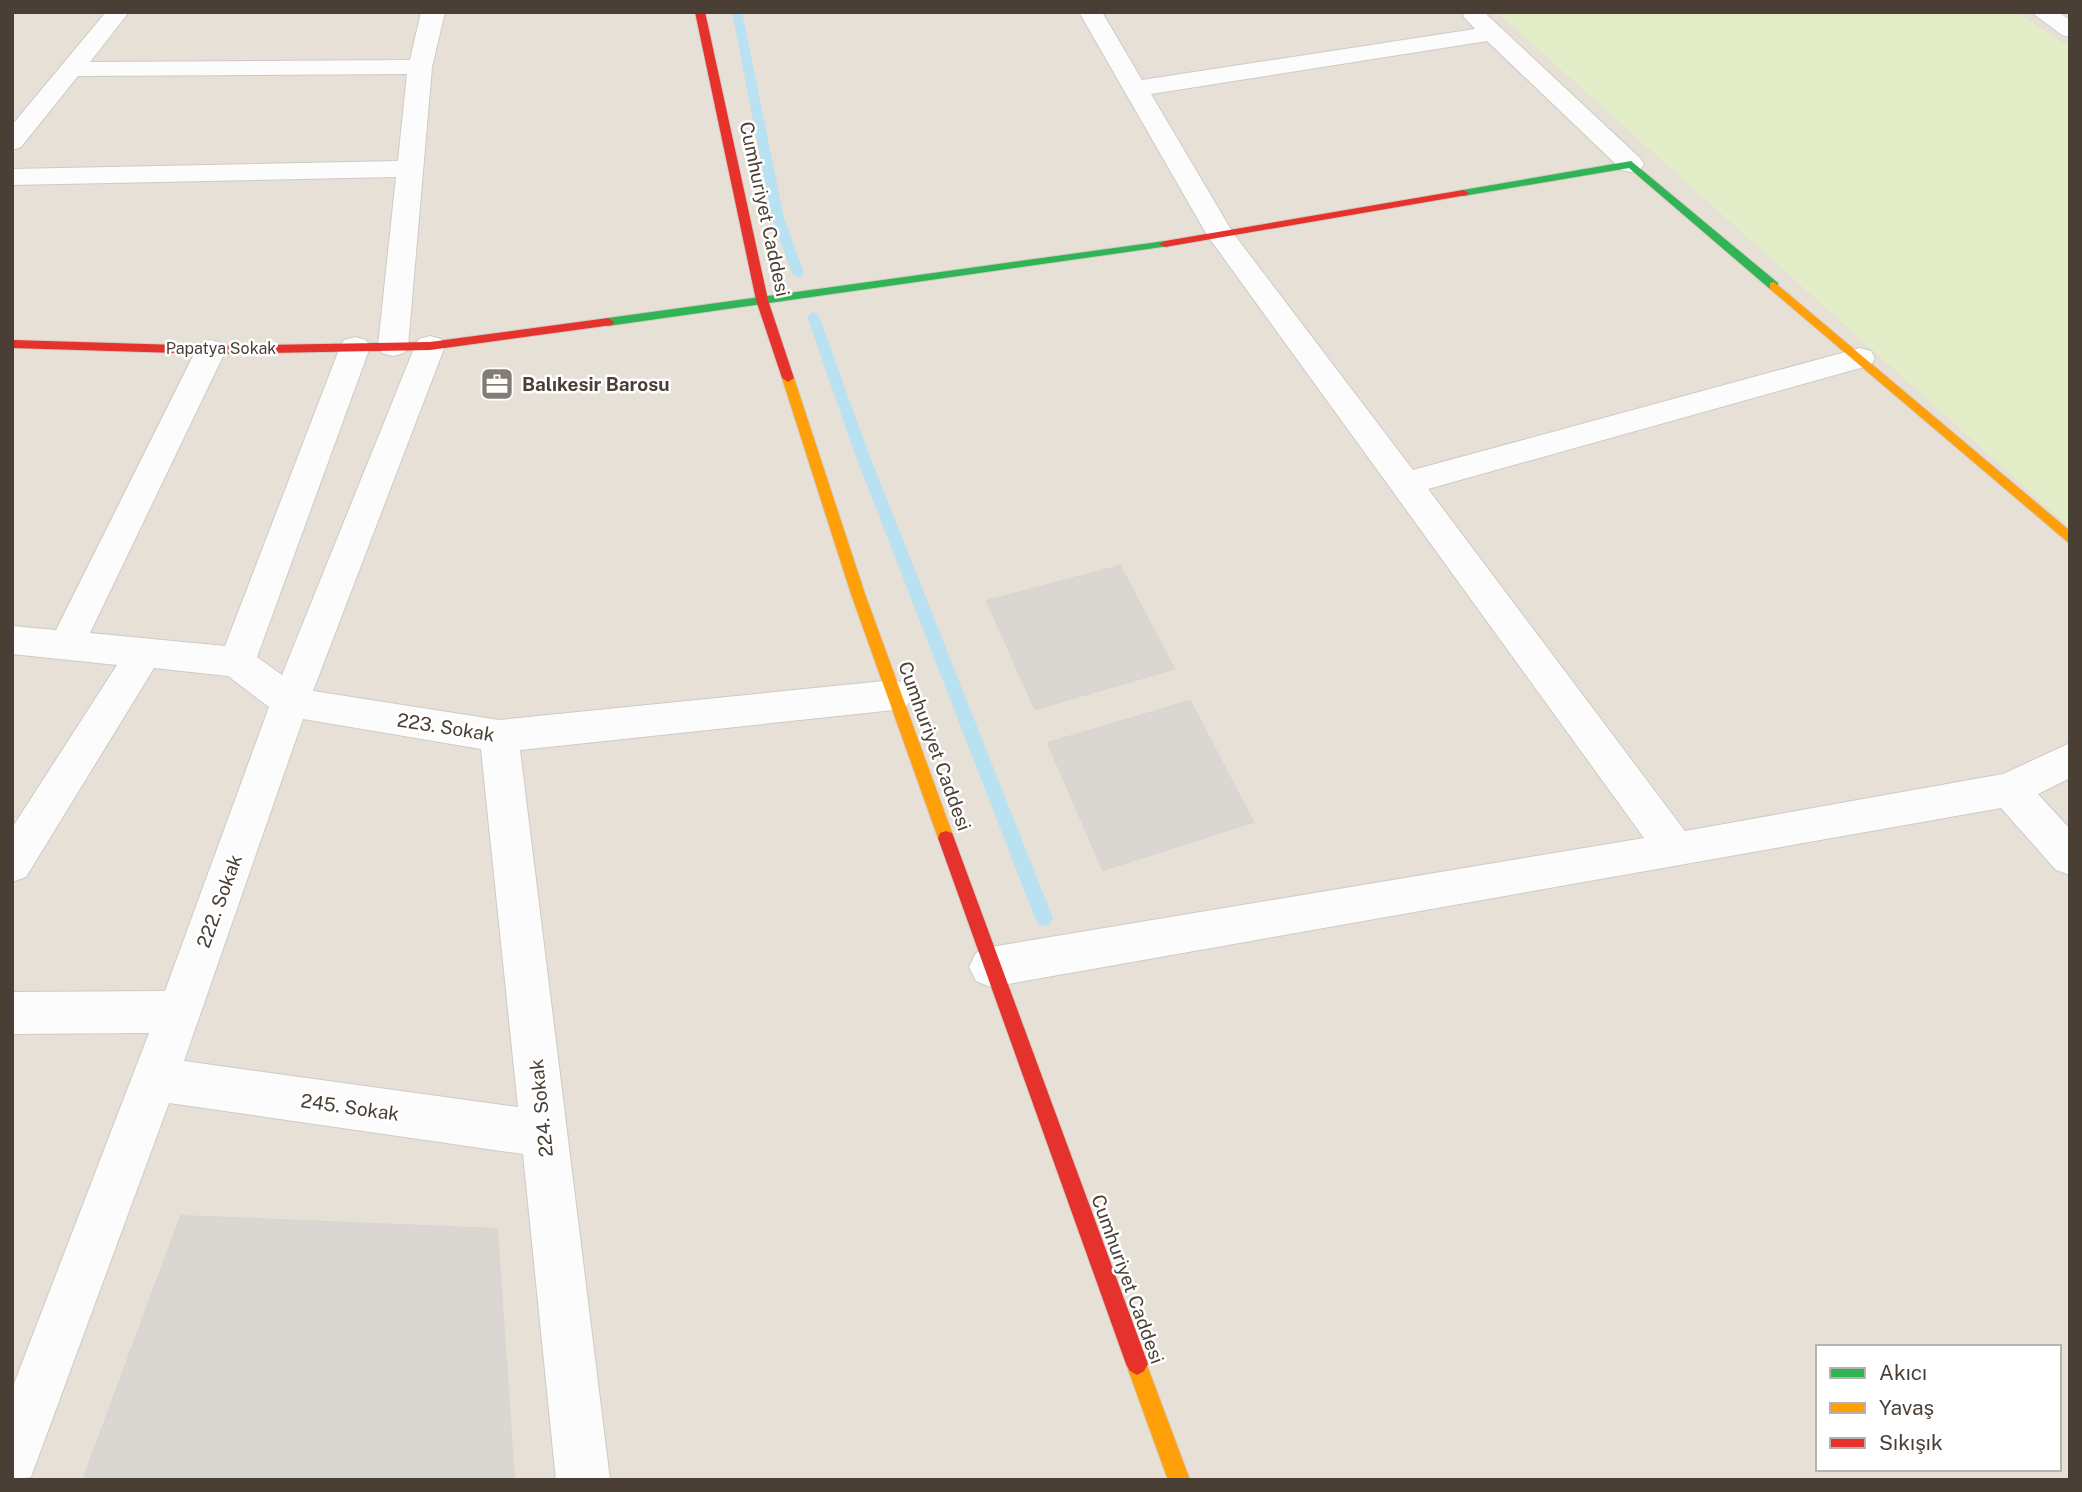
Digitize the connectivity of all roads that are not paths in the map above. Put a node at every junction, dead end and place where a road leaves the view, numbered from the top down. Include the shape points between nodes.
1 (118, 12) edge
2 (433, 12) edge
3 (700, 12) edge
4 (1090, 12) edge
5 (1471, 12) edge
6 (2042, 12) edge
7 (2070, 30) edge
8 (1492, 33) junction
9 (420, 67) junction
10 (71, 69) junction
11 (1135, 89) junction
12 (12, 142) edge
13 (1631, 164) junction
14 (411, 169) junction
15 (12, 177) edge
16 (1221, 235) junction
17 (762, 300) junction
18 (12, 344) edge
19 (412, 346) junction
20 (355, 347) junction
21 (211, 350) junction
22 (1860, 358) junction
23 (1405, 484) junction
24 (2070, 539) edge
25 (12, 640) edge
26 (67, 644) junction
27 (145, 652) junction
28 (237, 662) junction
29 (894, 695) junction
30 (290, 702) junction
31 (499, 736) junction
32 (2070, 759) edge
33 (2009, 790) junction
34 (1676, 850) junction
35 (2070, 857) edge
36 (12, 864) edge
37 (991, 967) junction
38 (179, 1012) junction
39 (12, 1013) edge
40 (155, 1079) junction
41 (544, 1134) junction
42 (12, 1458) edge
43 (583, 1480) edge
44 (1179, 1480) edge

1 - 10 street
2 - 9 street, 222. Sokak
3 - 17 street, Cumhuriyet Caddesi
4 - 11 street
5 - 8 street
6 - 7 street
8 - 11 street
8 - 13 street
9 - 10 street
9 - 14 street, 222. Sokak
10 - 12 street
11 - 16 street
13 - 16 street, Papatya Sokak
13 - 22 street
14 - 15 street
14 - 19 street, 222. Sokak
16 - 17 street, Papatya Sokak
16 - 23 street
17 - 19 street, Papatya Sokak
17 - 29 street, Cumhuriyet Caddesi
18 - 21 street, Papatya Sokak
19 - 20 street, Papatya Sokak
19 - 30 street, 222. Sokak
20 - 21 street, Papatya Sokak
20 - 28 street
21 - 26 street
22 - 23 street
22 - 24 street
23 - 34 street
25 - 26 street
26 - 27 street
27 - 28 street
27 - 36 street
28 - 30 street, 223. Sokak
29 - 31 street, 223. Sokak
29 - 37 street, Cumhuriyet Caddesi
30 - 31 street, 223. Sokak
30 - 38 street, 222. Sokak
31 - 41 street, 224. Sokak
32 - 33 street
33 - 34 street
33 - 35 street
34 - 37 street
37 - 44 street, Cumhuriyet Caddesi
38 - 39 street
38 - 40 street, 222. Sokak
40 - 41 street, 245. Sokak
40 - 42 street, 222. Sokak
41 - 43 street, 224. Sokak

